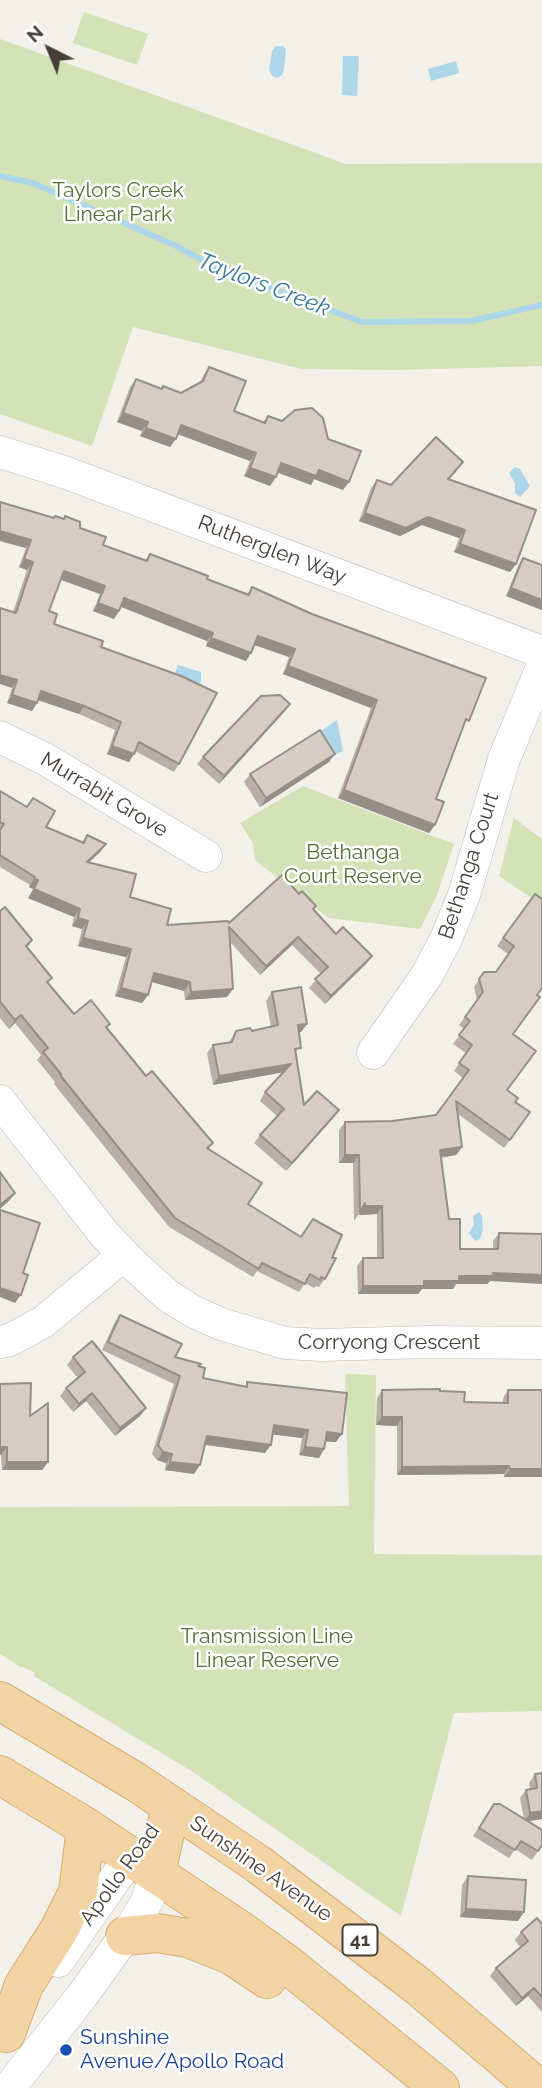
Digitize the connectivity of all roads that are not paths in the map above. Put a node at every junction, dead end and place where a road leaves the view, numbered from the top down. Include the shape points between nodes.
1 (0, 452) edge
2 (542, 652) edge
3 (542, 667) edge
4 (0, 737) edge
5 (206, 856) dead end
6 (373, 1053) dead end
7 (0, 1101) edge
8 (124, 1255) junction
9 (0, 1342) edge
10 (542, 1343) edge
11 (0, 1702) edge
12 (0, 1775) edge
13 (171, 1806) junction
14 (86, 1826) junction
15 (143, 1864) junction
16 (125, 1936) junction
17 (3, 2038) edge
18 (439, 2087) edge
19 (9, 2088) edge
20 (538, 2088) edge

1 - 2 street, Rutherglen Way
3 - 6 street, Bethanga Court via 504,759 464,895 446,939
4 - 5 street, Murrabit Grove
7 - 8 street, Corryong Crescent
8 - 9 street via 43,1322
8 - 10 street, Corryong Crescent via 167,1295 194,1312 285,1343
11 - 13 main road, Sunshine Avenue / 41
12 - 14 main road
13 - 15 main road, Apollo Road
13 - 20 main road, Sunshine Avenue / 41 via 338,1924
14 - 15 main road
14 - 17 main road via 78,1892 24,1986
15 - 16 street, Apollo Road via 147,1901
15 - 17 street, Apollo Road
15 - 18 main road via 288,1965
16 - 18 main road via 171,1934 232,1955 328,2025
16 - 19 street, Apollo Road

